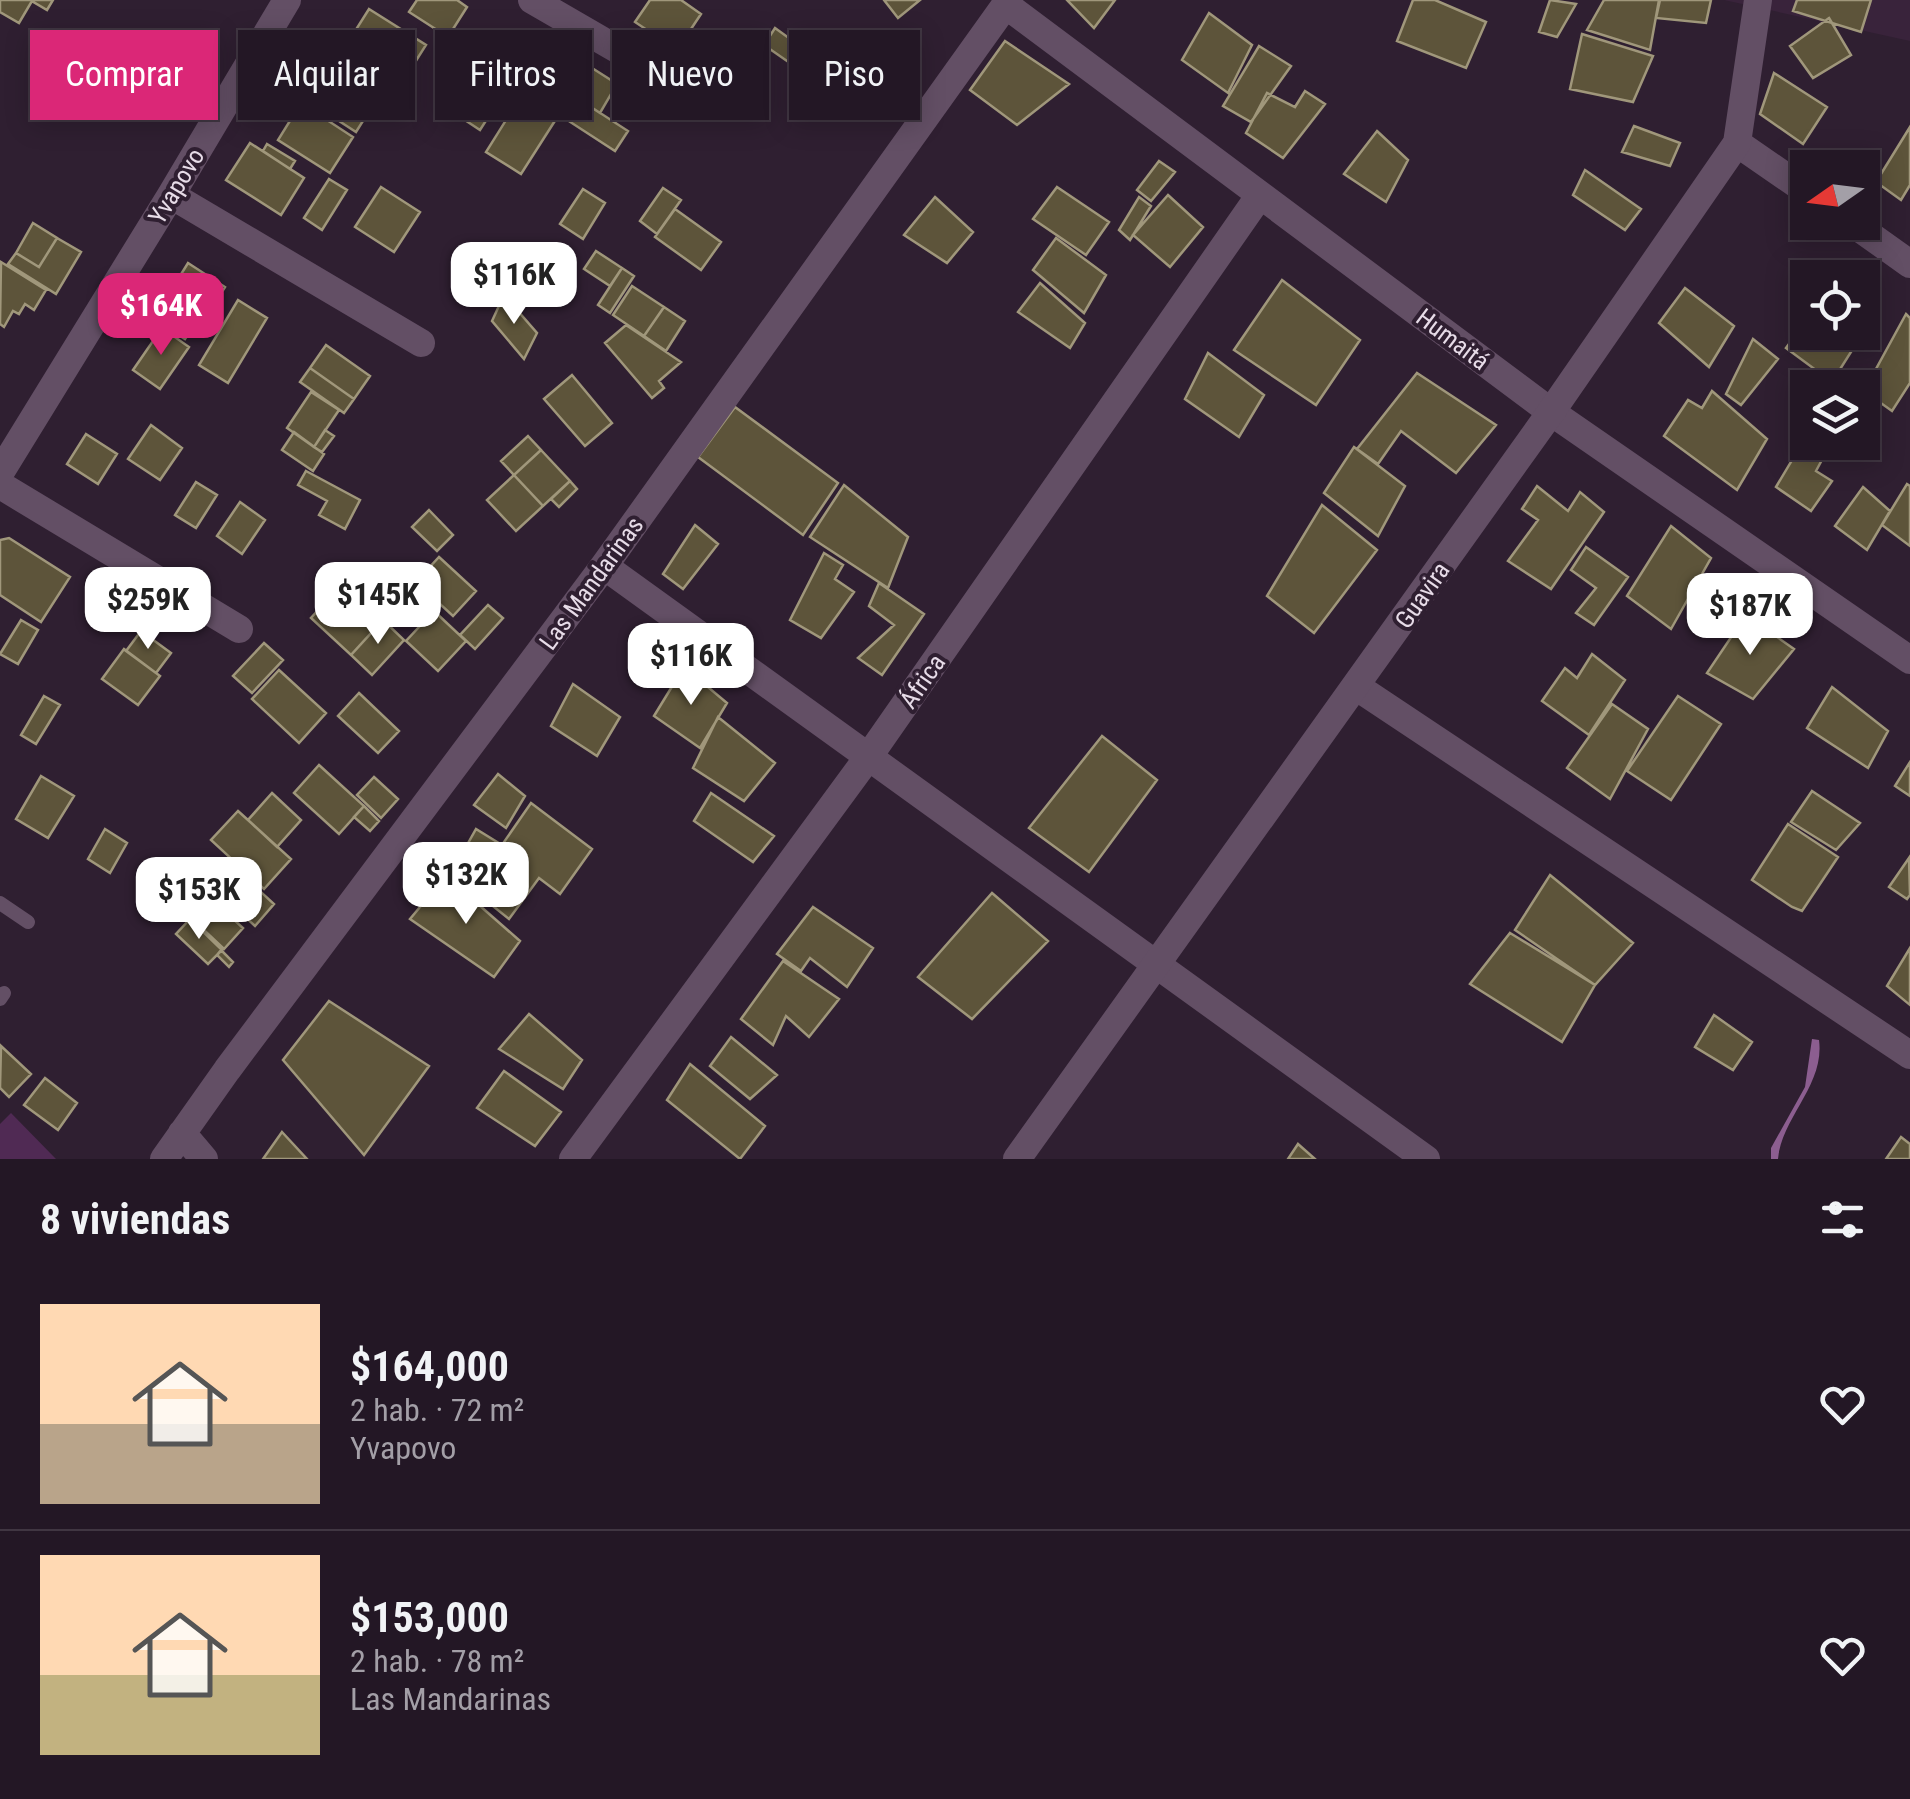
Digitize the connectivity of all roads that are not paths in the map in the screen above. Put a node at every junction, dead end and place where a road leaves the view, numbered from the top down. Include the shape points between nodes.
1 (287, 0) edge
2 (532, 0) edge
3 (1758, 0) edge
4 (1007, 2) edge
5 (612, 46) edge
6 (1736, 143) junction
7 (1790, 180) edge
8 (171, 195) junction
9 (1260, 195) junction
10 (1876, 240) edge
11 (1910, 264) edge
12 (421, 343) dead end
13 (1551, 412) junction
14 (0, 473) edge
15 (0, 485) edge
16 (604, 566) junction
17 (240, 629) dead end
18 (1910, 660) edge
19 (1357, 687) junction
20 (869, 756) junction
21 (0, 903) edge
22 (28, 922) dead end
23 (1158, 964) junction
24 (1910, 1056) edge
25 (182, 1133) junction
26 (164, 1159) edge
27 (204, 1159) edge
28 (573, 1159) edge
29 (1017, 1159) edge
30 (1426, 1159) edge

1 - 8 street, Yvapovo
2 - 5 street
3 - 6 street, Guavira
4 - 9 street, Humaitá
4 - 16 street, Las Mandarinas
6 - 7 street
6 - 13 street, Guavira
8 - 12 street
8 - 14 street, Yvapovo
9 - 13 street, Humaitá
9 - 20 street, África
10 - 11 street
13 - 18 street, Humaitá
13 - 19 street, Guavira
15 - 17 street
16 - 20 street
16 - 25 street, Las Mandarinas
19 - 23 street, Guavira
19 - 24 street
20 - 23 street
20 - 28 street, África
21 - 22 lane
23 - 29 street, Guavira
23 - 30 street
25 - 26 street, Las Mandarinas
25 - 27 street

